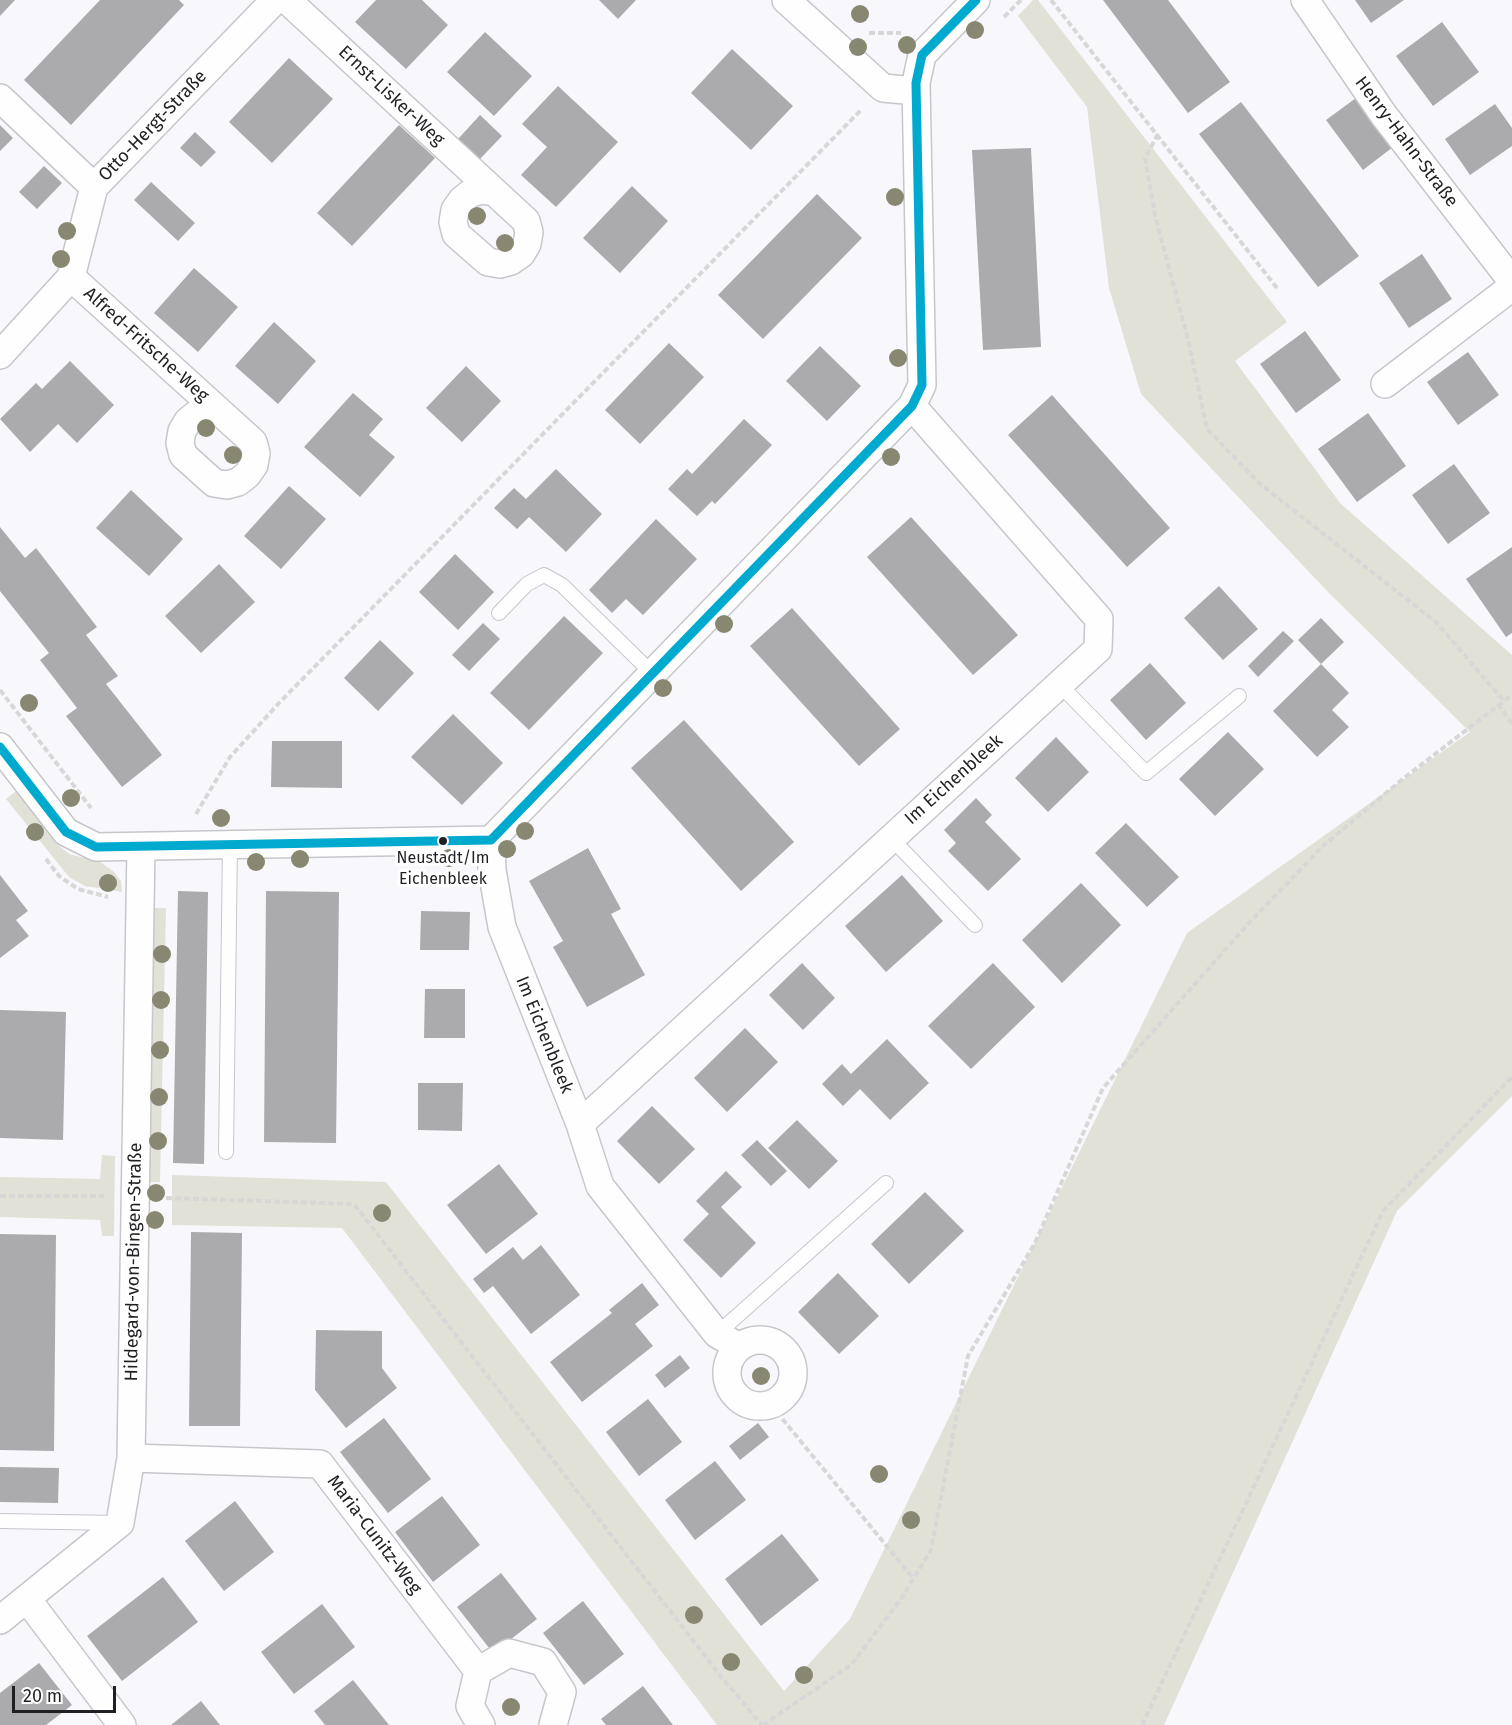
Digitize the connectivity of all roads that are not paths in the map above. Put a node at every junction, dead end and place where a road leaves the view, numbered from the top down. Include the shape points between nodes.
1 (275, 0) edge
2 (287, 0) edge
3 (786, 0) edge
4 (976, 0) edge
5 (1305, 0) edge
6 (916, 91) junction
7 (0, 98) edge
8 (94, 187) junction
9 (494, 192) dead end
10 (70, 277) junction
11 (1512, 280) edge
12 (1512, 287) edge
13 (0, 355) edge
14 (1385, 384) dead end
15 (912, 406) junction
16 (221, 413) dead end
17 (499, 613) dead end
18 (653, 674) junction
19 (1060, 685) junction
20 (1239, 696) dead end
21 (0, 747) edge
22 (890, 837) junction
23 (491, 840) junction
24 (230, 844) junction
25 (141, 847) junction
26 (975, 925) dead end
27 (580, 1124) junction
28 (226, 1152) dead end
29 (886, 1183) dead end
30 (728, 1341) junction
31 (131, 1458) junction
32 (0, 1521) edge
33 (120, 1523) junction
34 (27, 1599) junction
35 (0, 1620) edge
36 (478, 1671) junction
37 (122, 1725) edge
38 (481, 1725) edge
39 (553, 1725) edge

1 - 8 street, Otto-Hergt-Straße
2 - 9 street, Ernst-Lisker-Weg
3 - 6 street via 883,88
4 - 6 street via 922,55
5 - 11 street, Henry-Hahn-Straße via 1383,114
6 - 15 street via 922,385
7 - 8 street
8 - 10 street, Otto-Hergt-Straße
10 - 13 street, Otto-Hergt-Straße
10 - 16 street, Alfred-Fritsche-Weg
12 - 14 street
15 - 18 street
15 - 19 street, Im Eichenbleek via 1099,619 1098,649
17 - 18 lane via 527,584 544,575 562,585
18 - 23 street
19 - 20 lane via 1146,773
19 - 22 street, Im Eichenbleek
21 - 25 street via 66,832 96,847
22 - 26 lane
22 - 27 street, Im Eichenbleek
23 - 24 street
23 - 27 street, Im Eichenbleek via 502,927
24 - 25 street
24 - 28 lane
25 - 31 street, Hildegard-von-Bingen-Straße
27 - 30 street, Im Eichenbleek via 600,1186
29 - 30 lane
30 - 30 street via 728,1378 738,1398 748,1404 771,1405 788,1392 792,1362 779,1346 769,1341
31 - 33 street, Hildegard-von-Bingen-Straße
31 - 36 street, Maria-Cunitz-Weg via 320,1464
32 - 33 lane
33 - 34 street
34 - 35 street
34 - 37 street
36 - 38 street via 470,1706
36 - 39 street via 509,1653 543,1662 562,1692

